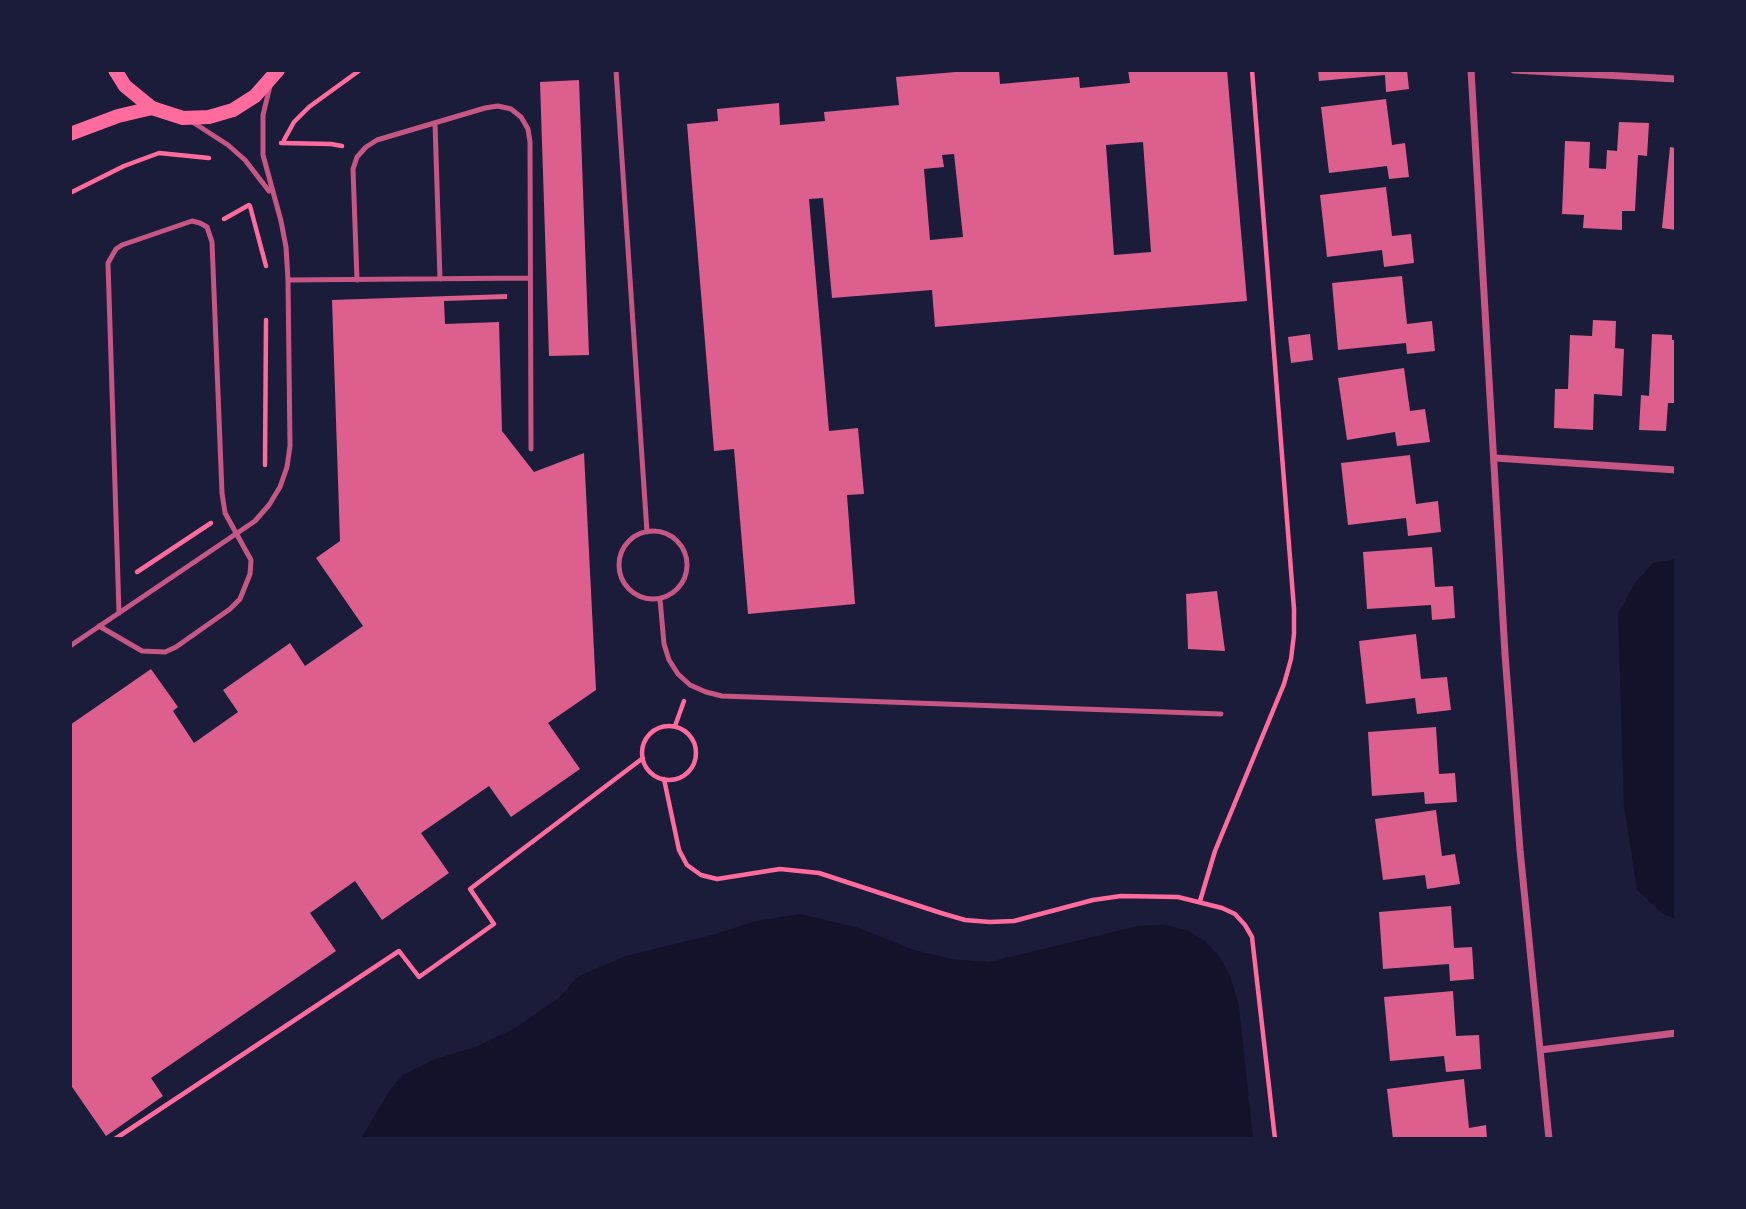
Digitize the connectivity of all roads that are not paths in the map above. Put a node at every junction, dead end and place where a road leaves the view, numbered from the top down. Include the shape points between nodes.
1 (115, 70) edge
2 (615, 70) edge
3 (1471, 70) edge
4 (1514, 70) edge
5 (275, 74) edge
6 (1676, 79) edge
7 (152, 108) junction
8 (183, 118) junction
9 (435, 123) junction
10 (70, 134) edge
11 (273, 196) junction
12 (530, 278) junction
13 (440, 279) junction
14 (288, 280) junction
15 (357, 280) junction
16 (531, 449) dead end
17 (1495, 458) junction
18 (1676, 470) edge
19 (647, 532) junction
20 (236, 534) junction
21 (660, 599) junction
22 (119, 613) junction
23 (99, 626) junction
24 (70, 646) edge
25 (1221, 714) dead end
26 (1676, 1033) edge
27 (1540, 1050) junction
28 (1549, 1139) edge

1 - 7 main road via 125,86
2 - 19 lane
3 - 17 street
4 - 6 street
5 - 8 main road via 255,96 233,110
5 - 11 lane via 261,135
7 - 8 main road
7 - 10 main road
8 - 11 lane via 228,145
9 - 12 lane via 498,106 521,117 530,142
9 - 13 lane
9 - 15 lane via 377,140 357,157 352,169
11 - 14 lane via 286,247
12 - 13 lane
12 - 16 lane
13 - 15 lane
14 - 15 lane
14 - 20 lane via 287,467 269,506
17 - 18 street
17 - 27 street via 1519,837
19 - 21 lane via 672,537 686,559 687,572 681,584
19 - 21 lane via 625,546 620,572 635,594
20 - 22 lane
20 - 22 lane via 225,513 222,493 212,242 207,227 192,221 122,245 108,263
20 - 23 lane via 251,560 247,587 230,608 176,647 142,652
21 - 25 lane via 669,660 690,685 722,696
22 - 23 lane
23 - 24 lane
26 - 27 street
27 - 28 street

